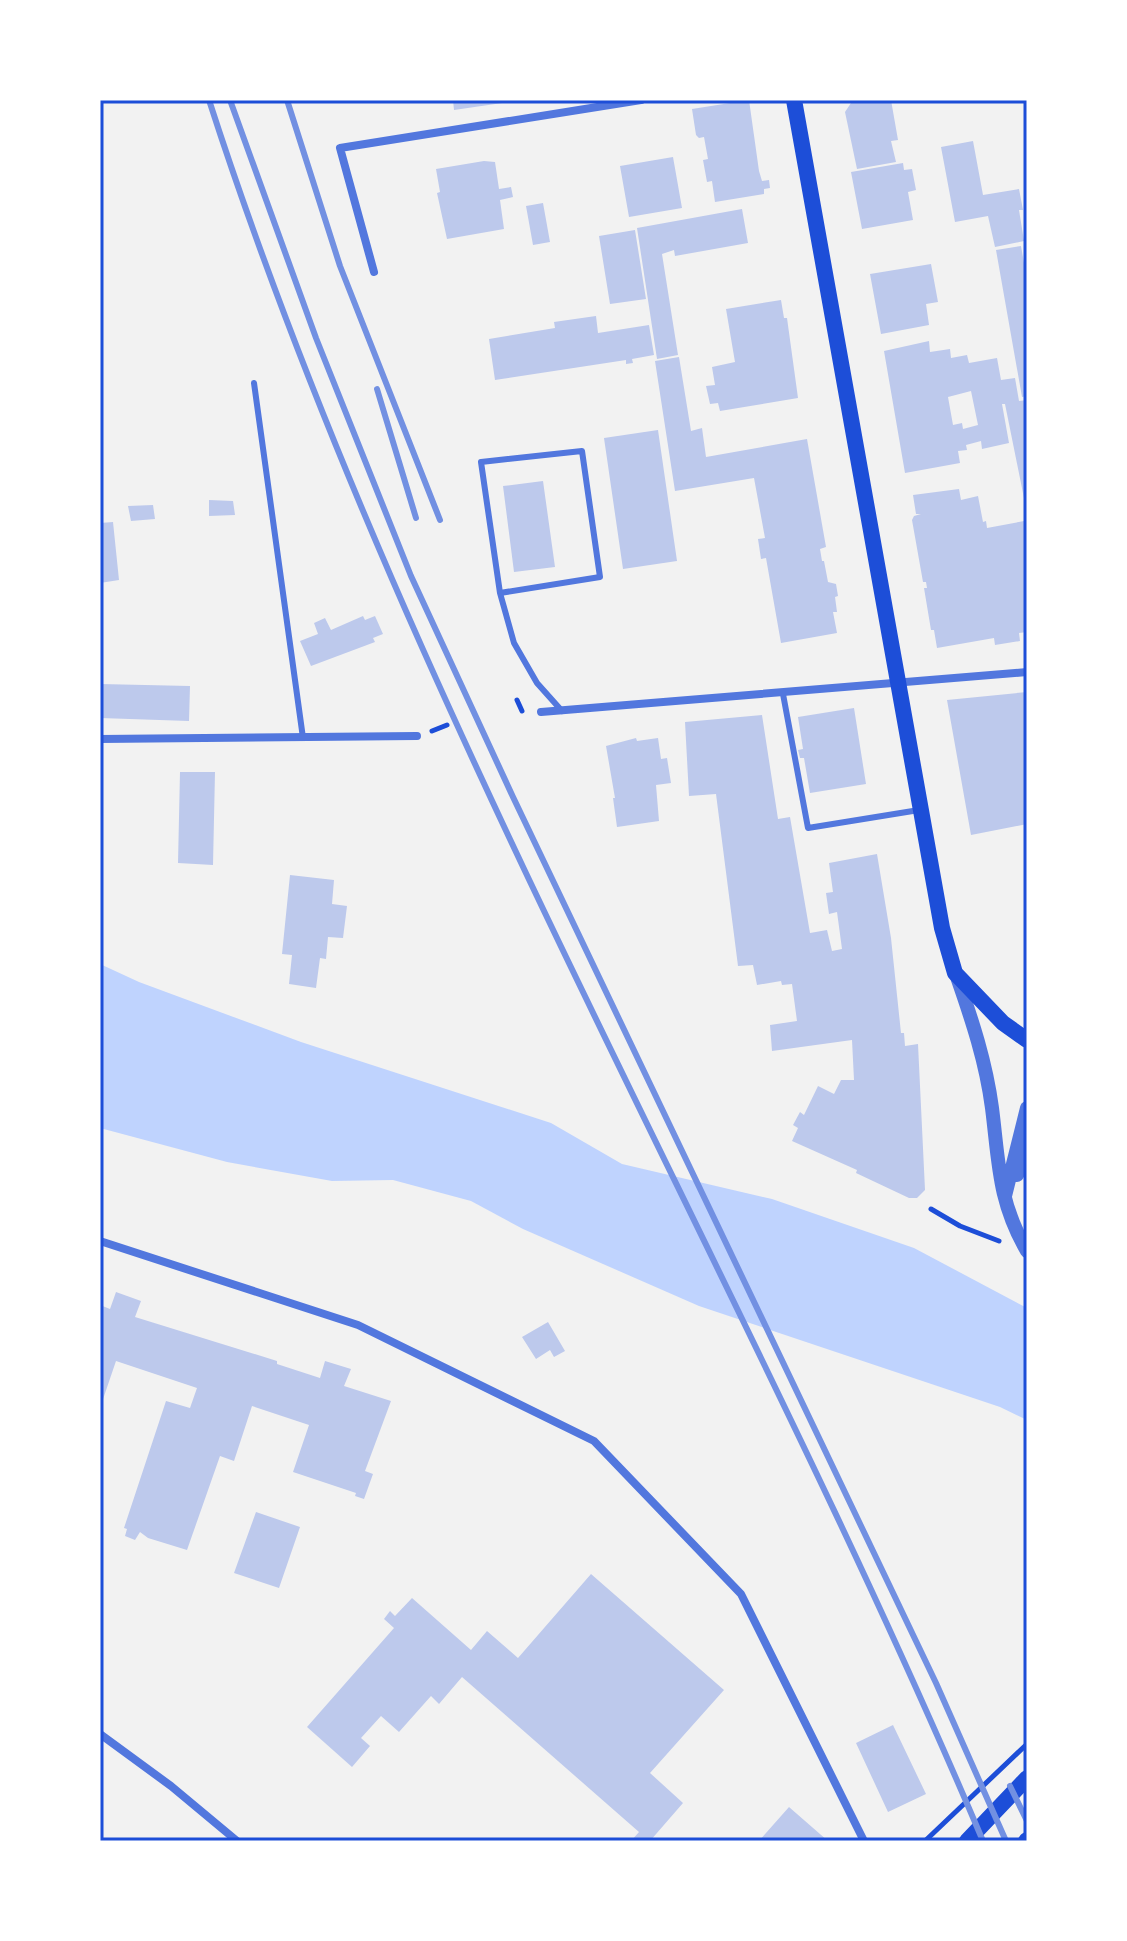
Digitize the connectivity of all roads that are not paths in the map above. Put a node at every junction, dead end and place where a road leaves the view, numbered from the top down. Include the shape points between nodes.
1 (641, 100) edge
2 (794, 100) edge
3 (602, 103) edge
4 (374, 272) dead end
5 (254, 383) dead end
6 (500, 593) junction
7 (1027, 672) edge
8 (898, 682) junction
9 (783, 694) junction
10 (562, 711) junction
11 (541, 712) dead end
12 (417, 736) dead end
13 (303, 738) junction
14 (100, 739) edge
15 (919, 810) junction
16 (955, 973) junction
17 (1027, 1040) edge
18 (1027, 1108) edge
19 (1027, 1153) edge
20 (1004, 1200) junction
21 (100, 1241) edge
22 (1027, 1251) edge
23 (100, 1734) edge
24 (1027, 1778) edge
25 (237, 1841) edge
26 (864, 1841) edge
27 (967, 1841) edge

1 - 3 street
2 - 8 main road
3 - 4 street via 340,148
5 - 13 lane
6 - 6 lane via 481,462 582,451 600,577
6 - 10 lane via 514,643 537,683
7 - 8 street
8 - 9 street
8 - 15 main road
9 - 10 street
9 - 15 lane via 808,828
10 - 11 street
12 - 13 street
13 - 14 street
15 - 16 main road
16 - 17 main road
16 - 20 street via 981,1047
18 - 20 street
19 - 20 street
20 - 22 street
21 - 26 street via 358,1325 594,1441 741,1594
23 - 25 street
24 - 27 main road

